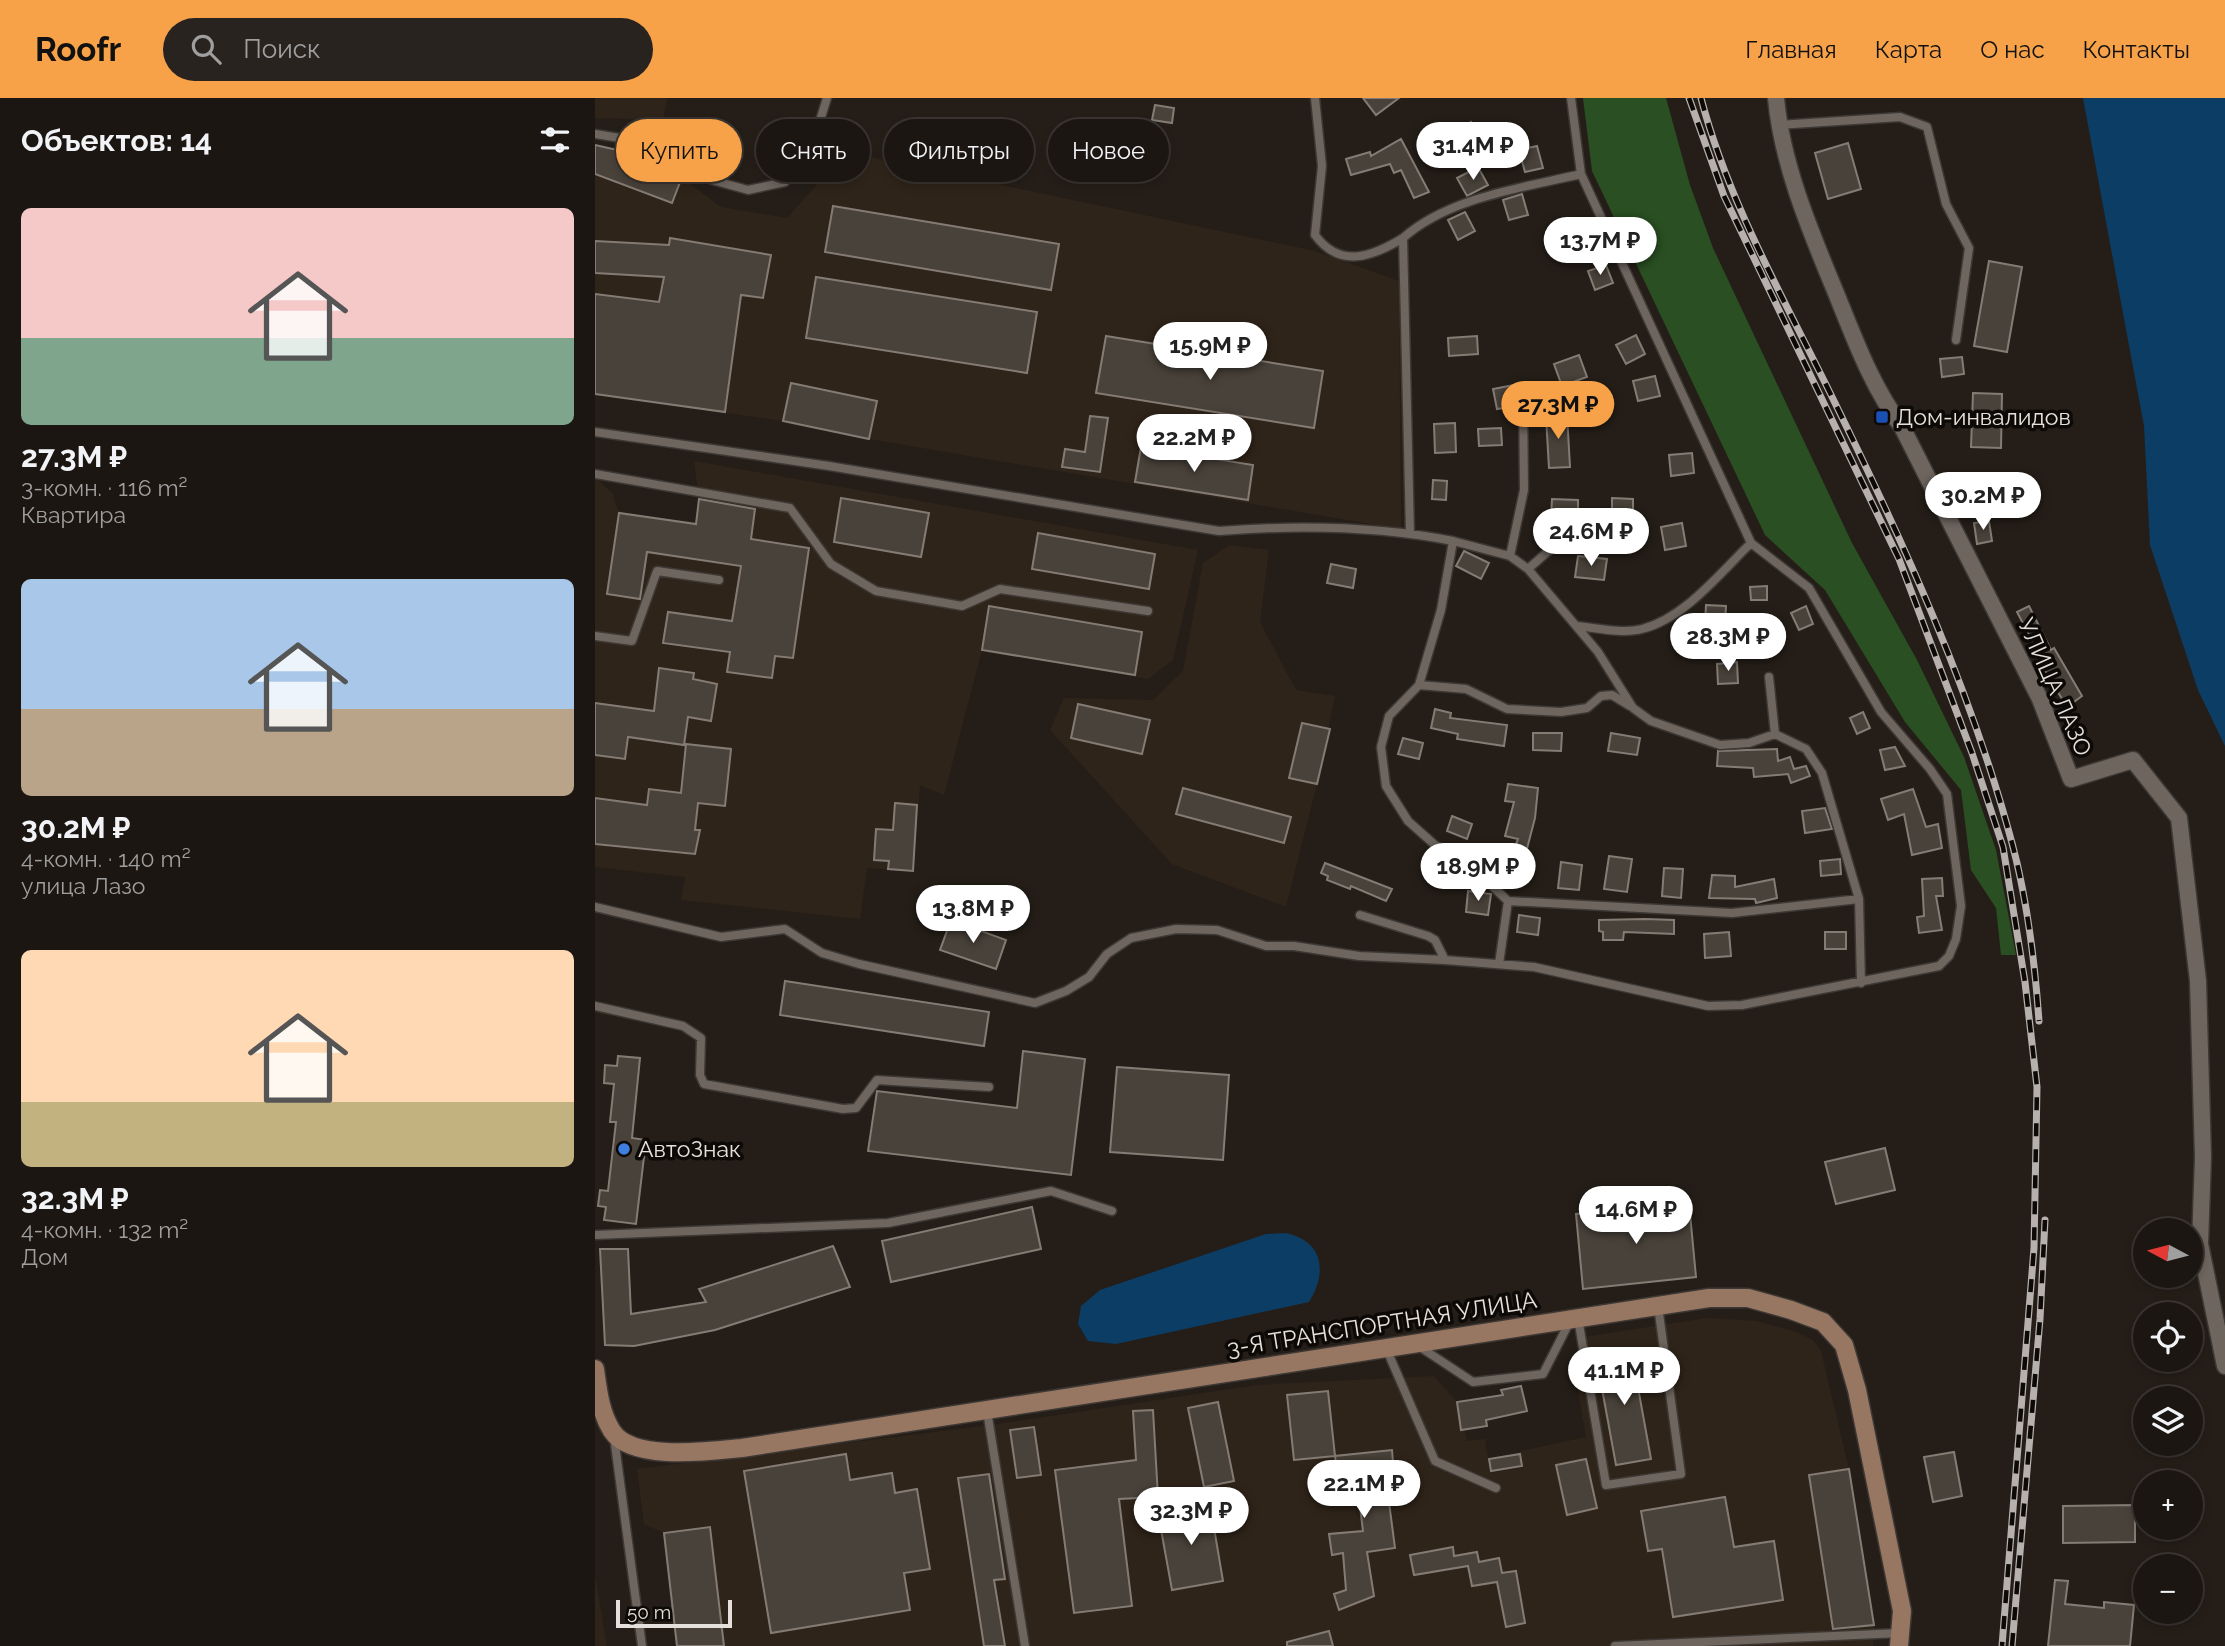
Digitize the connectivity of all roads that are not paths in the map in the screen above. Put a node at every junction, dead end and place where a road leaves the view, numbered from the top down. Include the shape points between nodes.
1 (827, 98) edge
2 (1315, 98) edge
3 (1571, 98) edge
4 (1776, 98) edge
5 (1778, 125) junction
6 (595, 134) edge
7 (1581, 174) junction
8 (1403, 238) junction
9 (1956, 340) dead end
10 (1523, 394) dead end
11 (595, 432) edge
12 (595, 474) edge
13 (1410, 533) junction
14 (1611, 535) dead end
15 (1453, 541) junction
16 (1751, 543) junction
17 (1510, 556) junction
18 (1528, 569) junction
19 (719, 580) dead end
20 (1148, 611) dead end
21 (1577, 626) junction
22 (595, 636) edge
23 (1769, 677) dead end
24 (1419, 685) junction
25 (1633, 708) junction
26 (1775, 734) junction
27 (1859, 899) junction
28 (1508, 901) junction
29 (595, 907) edge
30 (1360, 915) dead end
31 (1445, 960) junction
32 (1499, 964) junction
33 (1861, 983) junction
34 (595, 1006) edge
35 (989, 1087) dead end
36 (1112, 1211) dead end
37 (595, 1235) edge
38 (1658, 1306) junction
39 (1575, 1319) junction
40 (1415, 1344) junction
41 (1385, 1348) junction
42 (2225, 1366) edge
43 (595, 1368) edge
44 (987, 1410) junction
45 (614, 1434) junction
46 (1496, 1488) dead end
47 (1900, 1640) edge
48 (642, 1646) edge
49 (1025, 1646) edge
50 (1615, 1646) edge

1 - 6 lane via 813,143 785,182 748,190 712,180 650,143
2 - 8 lane via 1322,166 1315,235 1327,251 1347,257 1378,253
3 - 7 lane
4 - 5 street, УЛИЦА ЛАЗО
5 - 9 lane via 1900,117 1927,127 1946,204 1969,248
5 - 42 street, УЛИЦА ЛАЗО via 1813,235 1870,374 1884,404 1902,427 2040,699 2071,779 2133,760 2179,818 2198,981 2203,1157 2200,1244
7 - 8 lane via 1488,196 1419,224
7 - 16 lane
8 - 13 lane
10 - 17 lane via 1524,490
11 - 13 lane via 1219,531 1268,527
12 - 20 lane via 790,508 831,564 876,591 963,606 999,589
13 - 15 lane
14 - 18 lane via 1553,547
15 - 17 lane
15 - 24 lane via 1441,610
16 - 21 lane via 1686,605 1655,624 1639,630
16 - 33 lane via 1809,588 1881,712 1947,794 1961,906 1949,956 1939,966
17 - 18 lane
18 - 21 lane
19 - 22 lane via 657,571 632,641
21 - 25 lane
23 - 26 lane
24 - 25 lane via 1466,689 1507,709 1561,712 1587,708 1601,696 1612,695
24 - 28 lane via 1389,716 1381,747 1386,786 1408,821 1435,845 1468,863
25 - 26 lane via 1651,721 1720,745 1749,743
26 - 27 lane via 1806,749 1822,773
27 - 28 lane via 1733,913
27 - 33 lane
28 - 32 lane
29 - 31 lane via 721,937 785,929 822,953 859,964 1035,1003 1089,977 1107,954 1131,938 1176,929 1217,930 1266,946
30 - 31 lane via 1428,936
31 - 32 lane
32 - 33 lane via 1534,967 1708,1006 1742,1005
34 - 35 lane via 683,1026 701,1038 704,1084 843,1109 856,1108 877,1080
36 - 37 lane via 1051,1191 888,1223
38 - 39 street, 3-Я ТРАНСПОРТНАЯ УЛИЦА
38 - 39 lane via 1681,1474 1606,1485
38 - 47 street, 3-Я ТРАНСПОРТНАЯ УЛИЦА via 1748,1298 1823,1322 1844,1345 1902,1611
39 - 40 street, 3-Я ТРАНСПОРТНАЯ УЛИЦА
39 - 40 lane via 1543,1374 1473,1382
40 - 41 street, 3-Я ТРАНСПОРТНАЯ УЛИЦА
41 - 44 street, 3-Я ТРАНСПОРТНАЯ УЛИЦА
41 - 46 lane via 1435,1461
43 - 45 street via 601,1409
44 - 45 street, 3-Я ТРАНСПОРТНАЯ УЛИЦА via 683,1453 636,1448
44 - 49 lane
45 - 48 lane
47 - 50 lane

